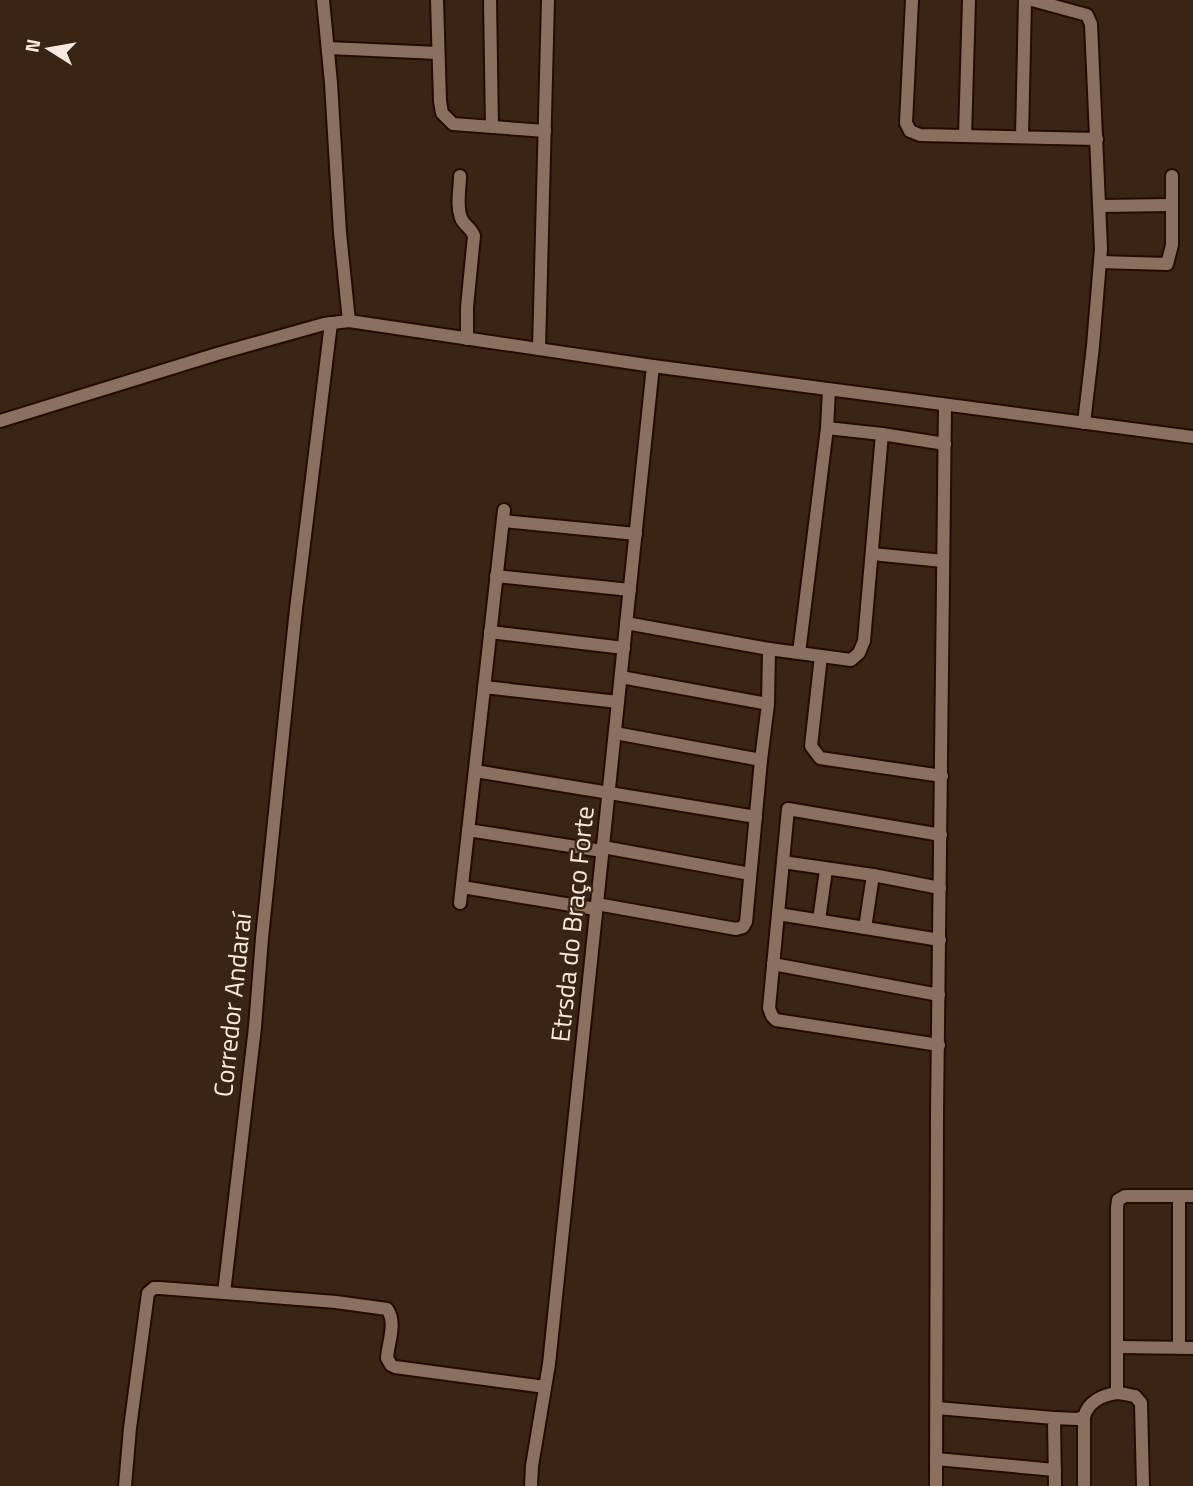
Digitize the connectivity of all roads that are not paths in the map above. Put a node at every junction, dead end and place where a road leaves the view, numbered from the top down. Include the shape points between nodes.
1 (323, 0) edge
2 (437, 0) edge
3 (490, 0) edge
4 (548, 0) edge
5 (912, 0) edge
6 (969, 0) edge
7 (1025, 0) edge
8 (1032, 0) edge
9 (328, 48) junction
10 (438, 53) junction
11 (492, 127) junction
12 (545, 131) junction
13 (965, 136) junction
14 (1022, 137) junction
15 (1097, 139) junction
16 (460, 176) dead end
17 (1172, 176) dead end
18 (1172, 205) junction
19 (1100, 206) junction
20 (1100, 262) junction
21 (349, 321) junction
22 (331, 323) junction
23 (467, 339) junction
24 (539, 349) junction
25 (653, 366) junction
26 (829, 390) junction
27 (945, 405) junction
28 (0, 421) edge
29 (1084, 423) junction
30 (827, 428) junction
31 (882, 434) junction
32 (1193, 437) edge
33 (945, 444) junction
34 (636, 534) junction
35 (872, 554) junction
36 (943, 561) junction
37 (496, 576) junction
38 (630, 590) junction
39 (626, 623) junction
40 (490, 632) junction
41 (624, 648) junction
42 (769, 649) junction
43 (799, 653) junction
44 (821, 656) junction
45 (621, 677) junction
46 (484, 687) junction
47 (618, 702) junction
48 (768, 704) junction
49 (615, 733) junction
50 (761, 760) junction
51 (475, 771) junction
52 (942, 776) junction
53 (608, 793) junction
54 (755, 817) junction
55 (468, 830) junction
56 (941, 835) junction
57 (603, 849) junction
58 (783, 862) junction
59 (826, 870) junction
60 (751, 874) junction
61 (873, 876) junction
62 (462, 887) junction
63 (940, 888) junction
64 (460, 903) dead end
65 (597, 906) junction
66 (778, 914) junction
67 (819, 920) junction
68 (865, 928) junction
69 (940, 940) junction
70 (773, 964) junction
71 (939, 995) junction
72 (939, 1045) junction
73 (1193, 1196) edge
74 (1179, 1197) junction
75 (224, 1293) junction
76 (1118, 1347) junction
77 (1179, 1347) junction
78 (1193, 1348) edge
79 (545, 1387) junction
80 (1117, 1394) junction
81 (936, 1408) junction
82 (1084, 1417) junction
83 (1054, 1418) junction
84 (936, 1460) junction
85 (1055, 1470) junction
86 (125, 1486) edge
87 (531, 1486) edge
88 (936, 1486) edge
89 (1055, 1486) edge
90 (1084, 1486) edge
91 (1143, 1486) edge

1 - 9 street
2 - 10 street
3 - 11 street
4 - 12 street
5 - 13 street via 906,123 920,135
6 - 13 street
7 - 14 street
8 - 15 street via 1090,19
9 - 10 street
9 - 21 street
10 - 11 street via 442,113 453,124
11 - 12 street
12 - 24 street
13 - 14 street
14 - 15 street
15 - 19 street
16 - 23 street via 460,215 474,236
17 - 18 street
18 - 19 street
18 - 20 street via 1167,264
19 - 20 street
20 - 29 street
21 - 22 street
21 - 23 street
22 - 28 street
22 - 75 street, Corredor Andaraí
23 - 24 street
24 - 25 street
25 - 26 street
25 - 34 street, Etrsda do Braço Forte
26 - 27 street
26 - 30 street
27 - 29 street
27 - 33 street
29 - 32 street
30 - 31 street
30 - 43 street
31 - 33 street
31 - 35 street
33 - 36 street
34 - 37 street via 503,515
34 - 38 street, Etrsda do Braço Forte
35 - 36 street
35 - 44 street via 859,653 851,660
36 - 52 street
37 - 38 street
37 - 40 street
38 - 39 street, Etrsda do Braço Forte
39 - 41 street, Etrsda do Braço Forte
39 - 42 street
40 - 41 street
40 - 46 street
41 - 45 street, Etrsda do Braço Forte
42 - 43 street
42 - 48 street
43 - 44 street
44 - 52 street via 811,746 820,758
45 - 47 street, Etrsda do Braço Forte
45 - 48 street
46 - 47 street
46 - 51 street
47 - 49 street, Etrsda do Braço Forte
48 - 50 street
49 - 50 street
49 - 53 street, Etrsda do Braço Forte
50 - 54 street
51 - 53 street
51 - 55 street
52 - 56 street
53 - 54 street
53 - 57 street, Etrsda do Braço Forte
54 - 60 street
55 - 57 street
55 - 62 street
56 - 58 street via 788,809
56 - 63 street
57 - 60 street
57 - 65 street, Etrsda do Braço Forte
58 - 59 street
58 - 66 street
59 - 61 street
59 - 67 street
60 - 65 street via 747,922 736,929
61 - 63 street
61 - 68 street
62 - 64 street
62 - 65 street
63 - 69 street
65 - 79 street, Etrsda do Braço Forte
66 - 67 street
66 - 70 street
67 - 68 street
68 - 69 street
69 - 71 street
70 - 71 street
70 - 72 street via 769,1008 776,1020
71 - 72 street
72 - 81 street
73 - 74 street
74 - 76 street via 1125,1196 1118,1200
74 - 77 street
75 - 79 street via 387,1309 392,1324 387,1359 395,1367
75 - 86 street via 160,1288 148,1293
76 - 77 street
76 - 80 street
77 - 78 street
79 - 87 street, Etrsda do Braço Forte
80 - 82 street via 1092,1401
80 - 91 street via 1135,1396 1141,1403
81 - 83 street
81 - 84 street
82 - 83 street
82 - 90 street
83 - 85 street
84 - 85 street
84 - 88 street
85 - 89 street

